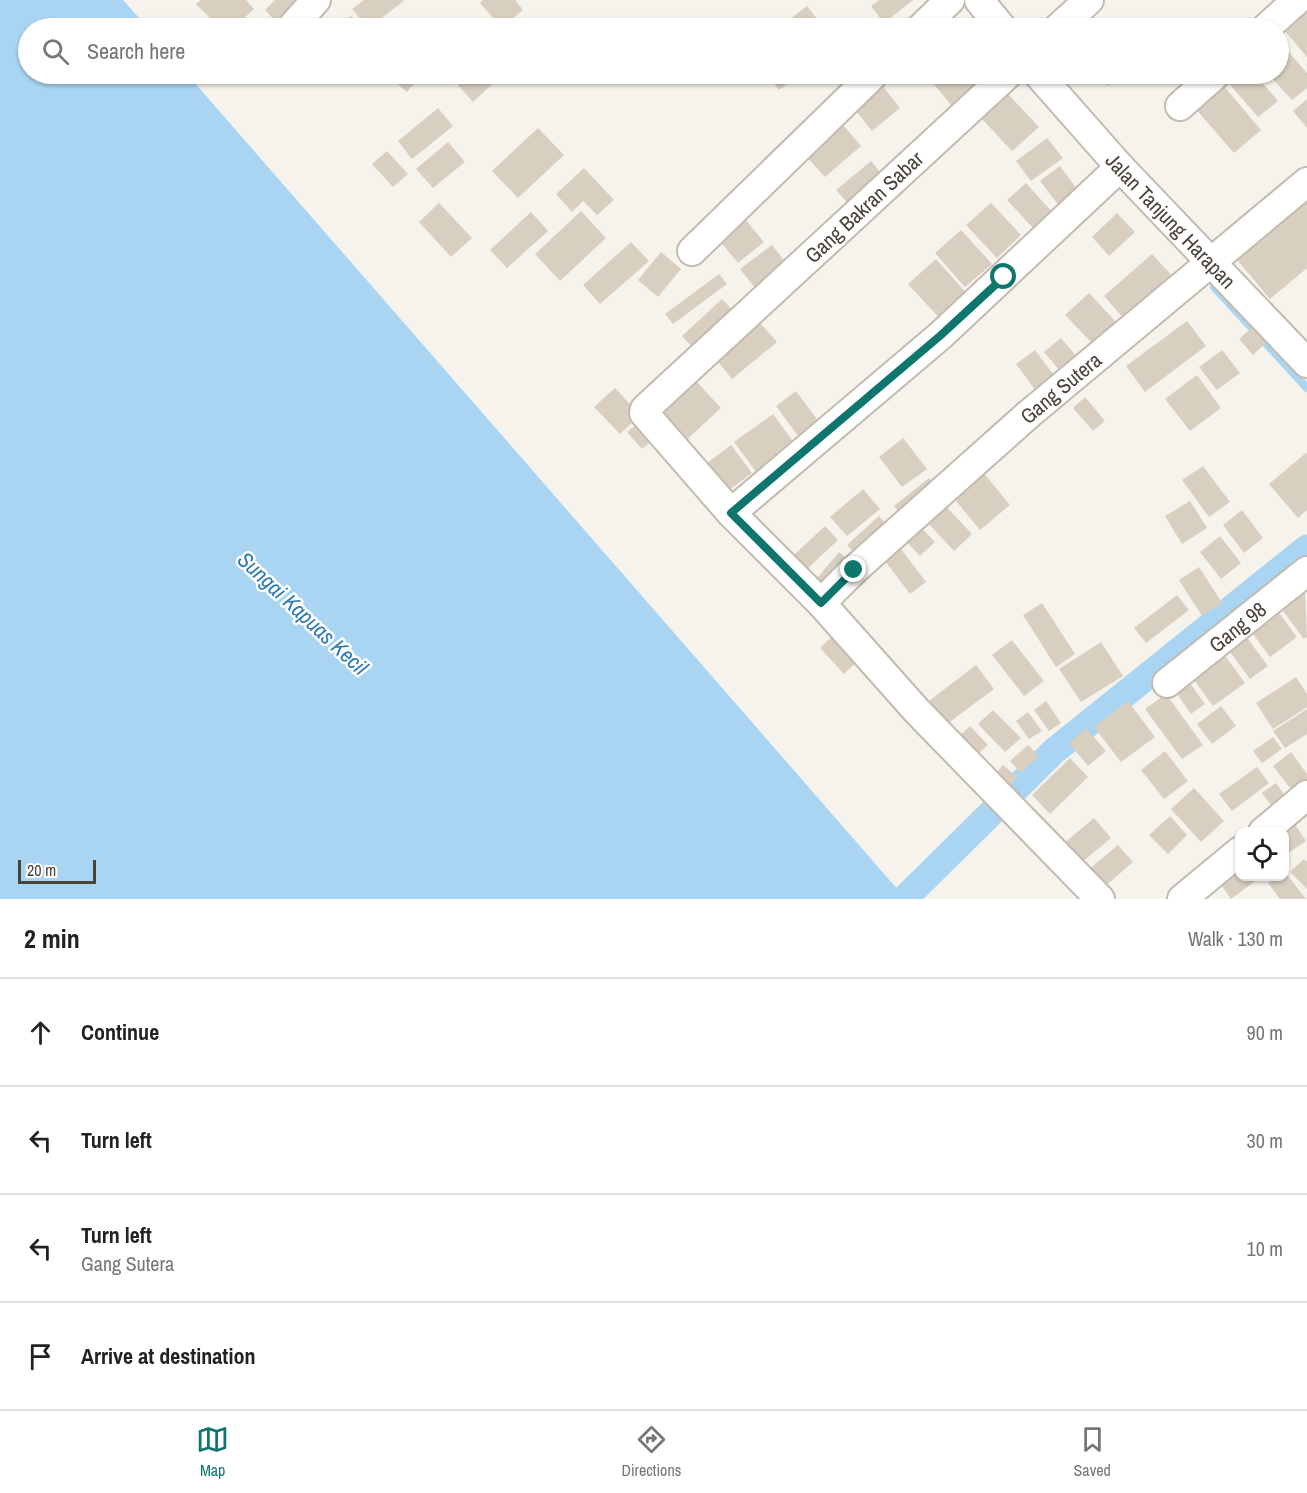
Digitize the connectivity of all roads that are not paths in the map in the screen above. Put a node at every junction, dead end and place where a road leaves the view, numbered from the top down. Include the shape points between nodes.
1 (316, 0) edge
2 (950, 0) edge
3 (979, 0) edge
4 (1089, 0) edge
5 (1297, 0) edge
6 (300, 18) edge
7 (931, 18) edge
8 (994, 18) edge
9 (1069, 18) edge
10 (1277, 18) edge
11 (864, 84) edge
12 (997, 84) edge
13 (1047, 84) edge
14 (1205, 84) edge
15 (1180, 106) dead end
16 (1120, 167) junction
17 (1307, 182) edge
18 (692, 251) dead end
19 (1212, 260) junction
20 (1307, 363) edge
21 (731, 513) junction
22 (1307, 571) edge
23 (821, 603) junction
24 (1167, 683) dead end
25 (1307, 795) edge
26 (1268, 827) edge
27 (1235, 854) edge
28 (1100, 899) edge
29 (1182, 899) edge

1 - 6 street
2 - 7 street
3 - 8 street
4 - 9 street
5 - 10 street
11 - 18 street
12 - 21 street, Gang Bakran Sabar via 645,409 644,413
13 - 16 street, Jalan Tanjung Harapan
14 - 15 street
16 - 19 street, Jalan Tanjung Harapan
16 - 21 street via 941,335
17 - 19 street, Gang Sutera
19 - 20 street, Jalan Tanjung Harapan
19 - 23 street, Gang Sutera via 1029,414
21 - 23 street
22 - 24 street, Gang 98
23 - 28 street via 917,711
25 - 26 street
27 - 29 street

